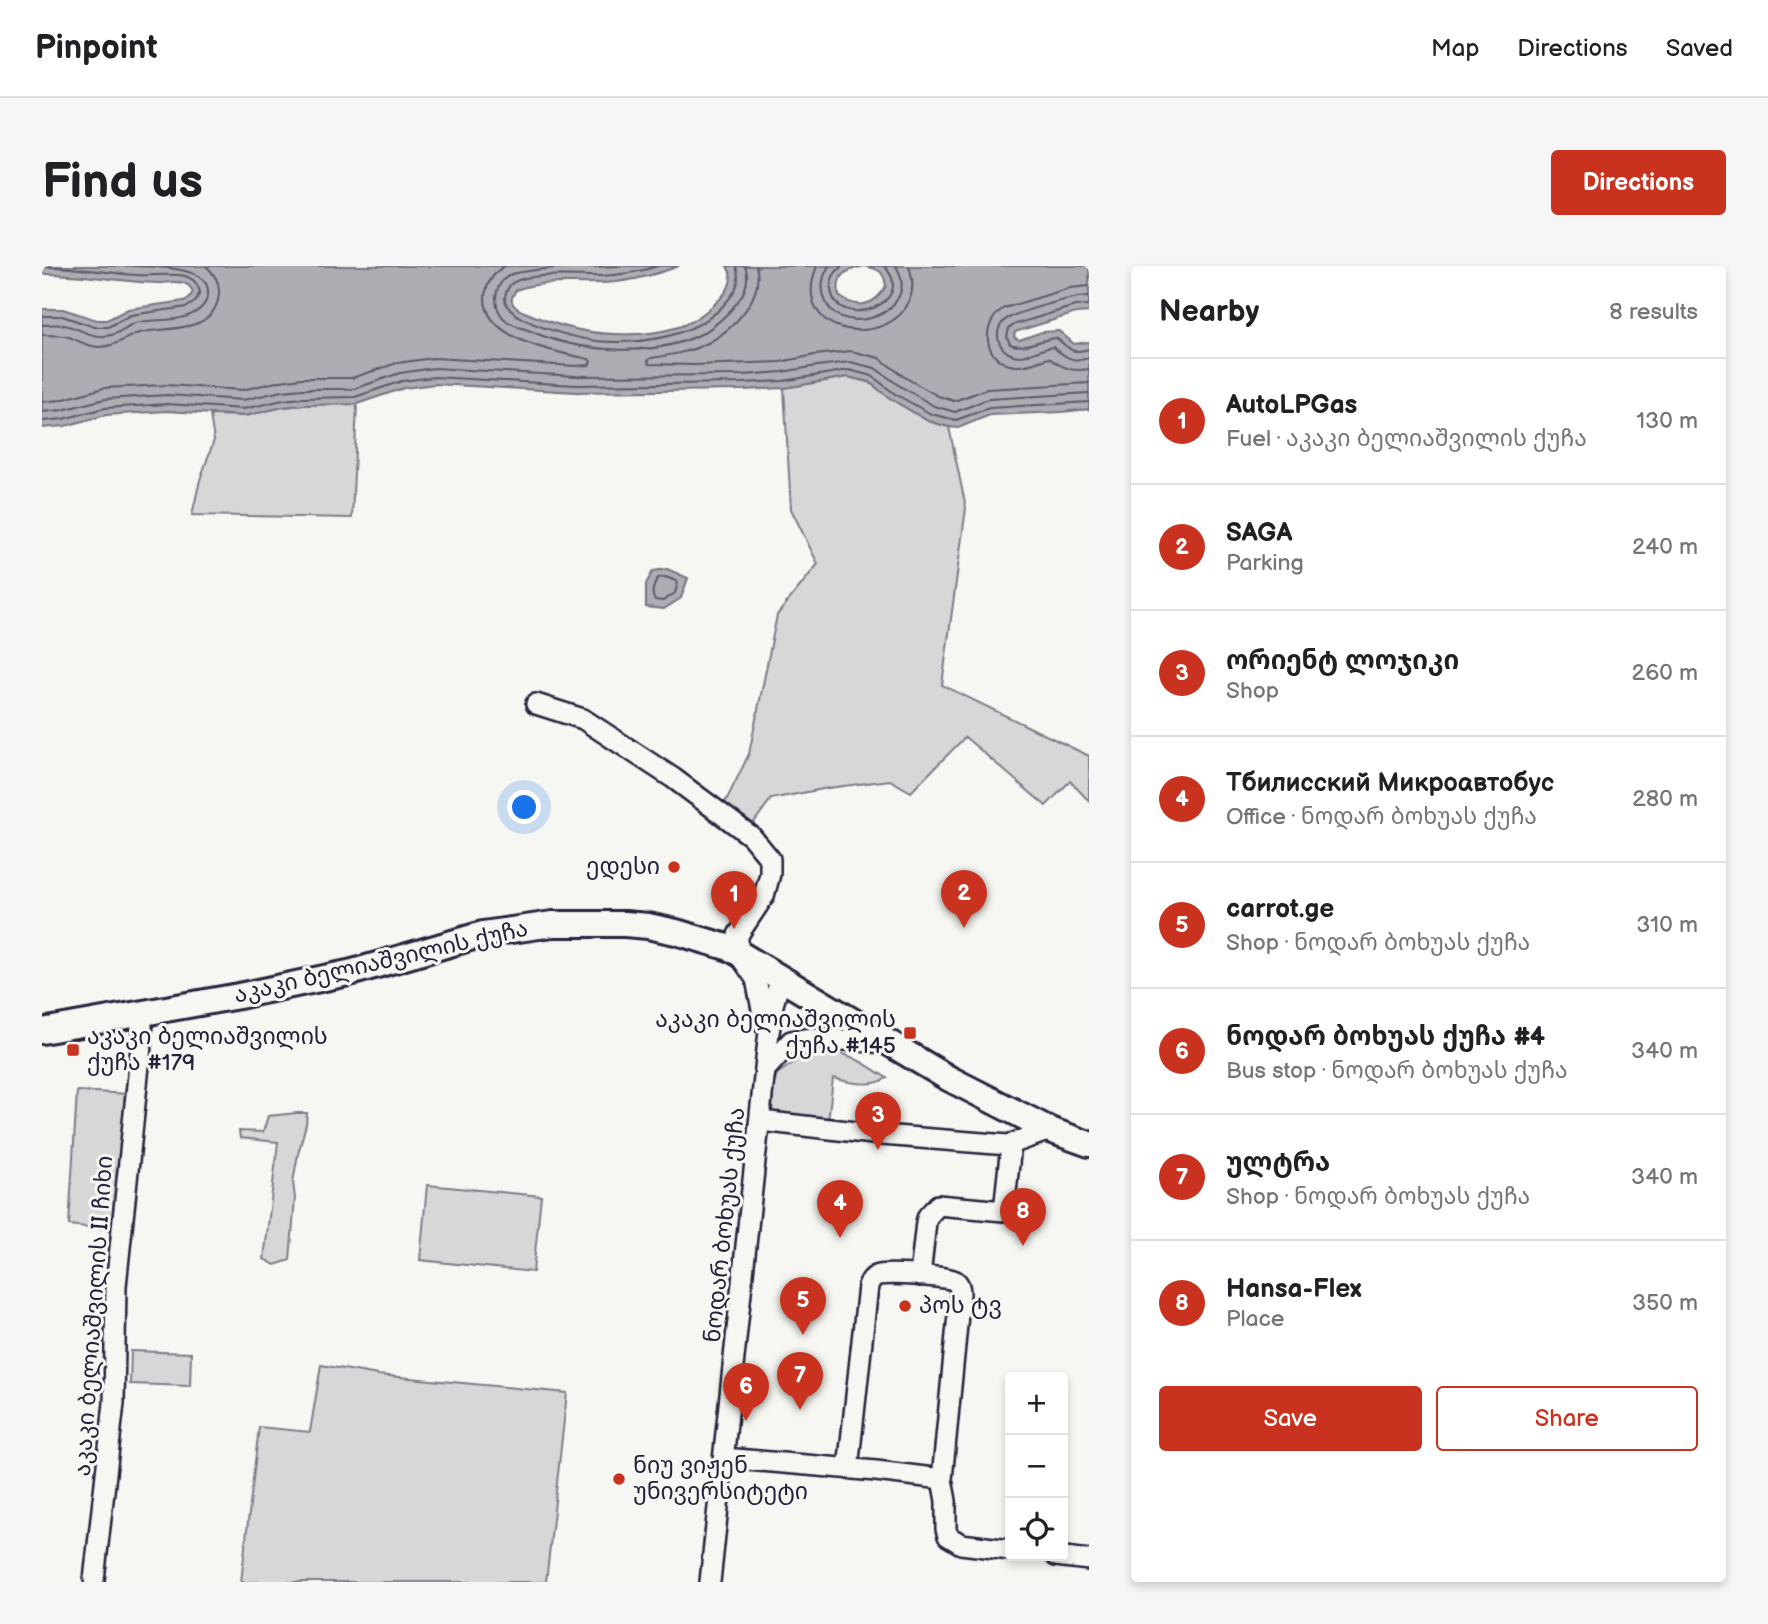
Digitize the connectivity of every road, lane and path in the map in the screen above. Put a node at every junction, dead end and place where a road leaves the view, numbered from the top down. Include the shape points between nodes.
1 (537, 704) dead end
2 (738, 953) junction
3 (780, 977) junction
4 (142, 1013) junction
5 (42, 1031) edge
6 (768, 1040) junction
7 (890, 1043) junction
8 (766, 1069) junction
9 (761, 1121) junction
10 (1049, 1130) junction
11 (1011, 1144) junction
12 (1089, 1144) edge
13 (920, 1276) junction
14 (724, 1458) junction
15 (848, 1469) junction
16 (942, 1479) junction
17 (1005, 1549) edge
18 (1068, 1557) edge
19 (1089, 1560) edge
20 (94, 1580) dead end
21 (710, 1582) edge

1 - 2 street via 583,719 673,778 751,836 770,859 764,896 738,935
2 - 3 main road, აკაკი ბელიაშვილის ქუჩა
2 - 4 main road, აკაკი ბელიაშვილის ქუჩა via 648,926 553,924 483,934 353,972
2 - 6 street via 755,979
3 - 6 street
3 - 7 main road, აკაკი ბელიაშვილის ქუჩა
4 - 5 main road, აკაკი ბელიაშვილის ქუჩა
4 - 20 street, აკაკი ბელიაშვილის II ჩიხი via 116,1286 114,1404
6 - 8 street, ნოდარ ბოხუას ქუჩა
7 - 8 street via 791,1041
7 - 10 main road, აკაკი ბელიაშვილის ქუჩა
8 - 9 street, ნოდარ ბოხუას ქუჩა
9 - 11 street
9 - 14 street, ნოდარ ბოხუას ქუჩა
10 - 11 street
10 - 12 main road, აკაკი ბელიაშვილის ქუჩა
11 - 13 street via 1003,1210 938,1205 926,1223
13 - 15 street via 878,1275 868,1286
13 - 16 street via 954,1280 960,1289
14 - 15 street
14 - 21 street, ნოდარ ბოხუას ქუჩა
15 - 16 street
16 - 17 street via 948,1535 961,1544
18 - 19 street

